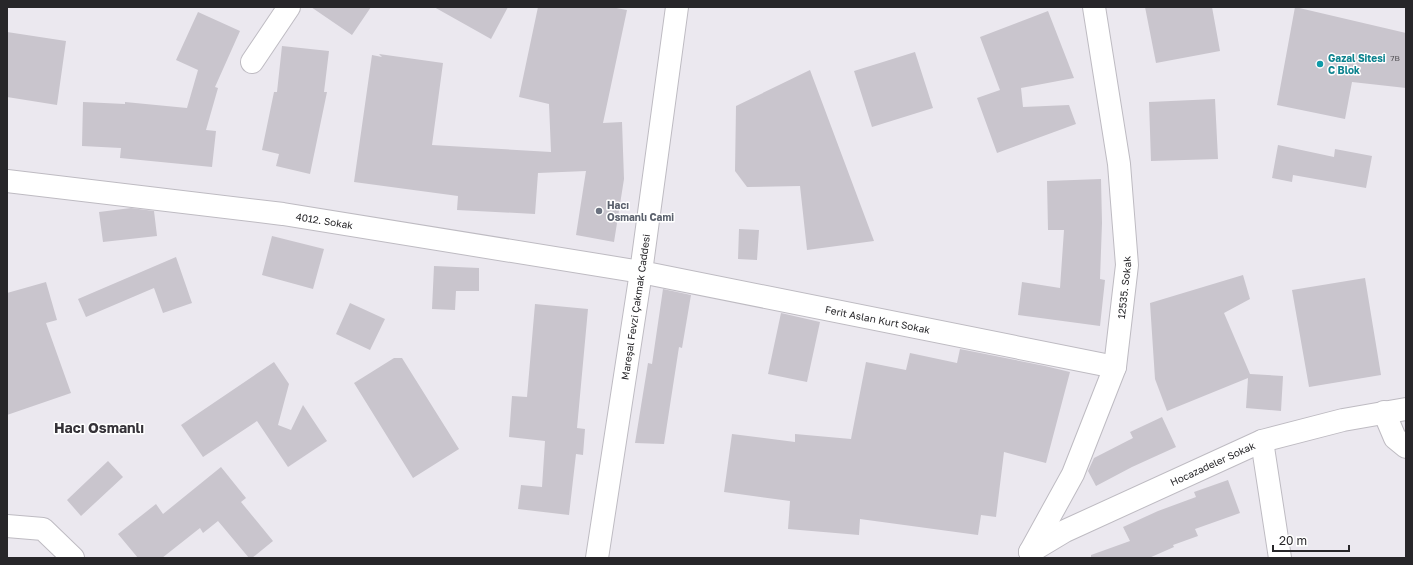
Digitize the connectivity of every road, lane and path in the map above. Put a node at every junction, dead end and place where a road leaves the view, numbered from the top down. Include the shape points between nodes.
1 (289, 7) edge
2 (677, 7) edge
3 (1094, 7) edge
4 (252, 62) dead end
5 (7, 181) edge
6 (641, 272) junction
7 (1115, 367) junction
8 (1406, 409) edge
9 (1384, 412) junction
10 (1262, 441) junction
11 (1406, 447) edge
12 (7, 526) edge
13 (1027, 555) edge
14 (73, 558) edge
15 (596, 558) edge
16 (1280, 558) edge

1 - 4 street
2 - 6 street, Mareşal Fevzi Çakmak Caddesi
3 - 7 street, 12535. Sokak via 1119,164 1127,265
5 - 6 street, 4012. Sokak via 283,214
6 - 7 street, Ferit Aslan Kurt Sokak
6 - 15 street, Mareşal Fevzi Çakmak Caddesi
7 - 13 street, 12535. Sokak via 1073,474
8 - 9 street, Hocazadeler Sokak
9 - 10 street, Hocazadeler Sokak
9 - 11 street via 1395,438
10 - 13 street, Hocazadeler Sokak via 1065,531
10 - 16 street
12 - 14 street via 43,529

